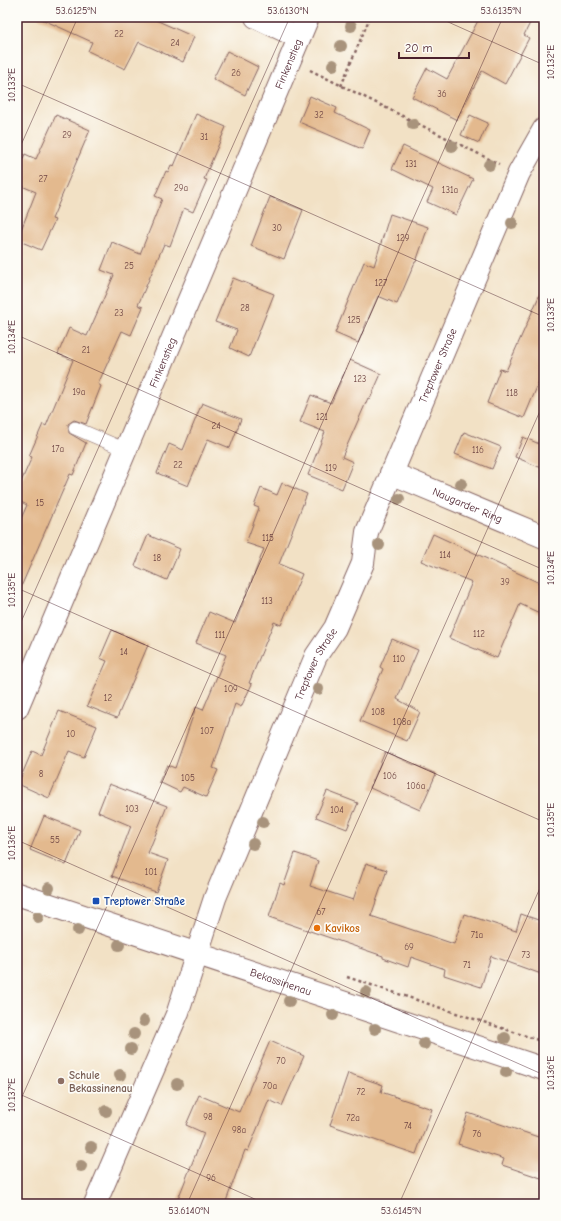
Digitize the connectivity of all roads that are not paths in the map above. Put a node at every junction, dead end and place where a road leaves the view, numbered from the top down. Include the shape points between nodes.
1 (256, 17) edge
2 (308, 17) edge
3 (298, 37) junction
4 (544, 129) edge
5 (76, 428) dead end
6 (126, 450) junction
7 (391, 472) junction
8 (544, 537) edge
9 (17, 708) edge
10 (17, 894) edge
11 (196, 954) junction
12 (544, 1068) edge
13 (96, 1204) edge

1 - 3 street
2 - 3 street, Finkenstieg
3 - 6 street, Finkenstieg
4 - 7 street, Treptower Straße via 519,173
5 - 6 lane
6 - 9 street, Finkenstieg
7 - 8 street, Naugarder Ring
7 - 11 street, Treptower Straße via 367,532 363,563 335,628 316,656 215,898
10 - 11 street, Bekassinenau
11 - 12 street, Bekassinenau
11 - 13 street, Treptower Straße via 178,1012

